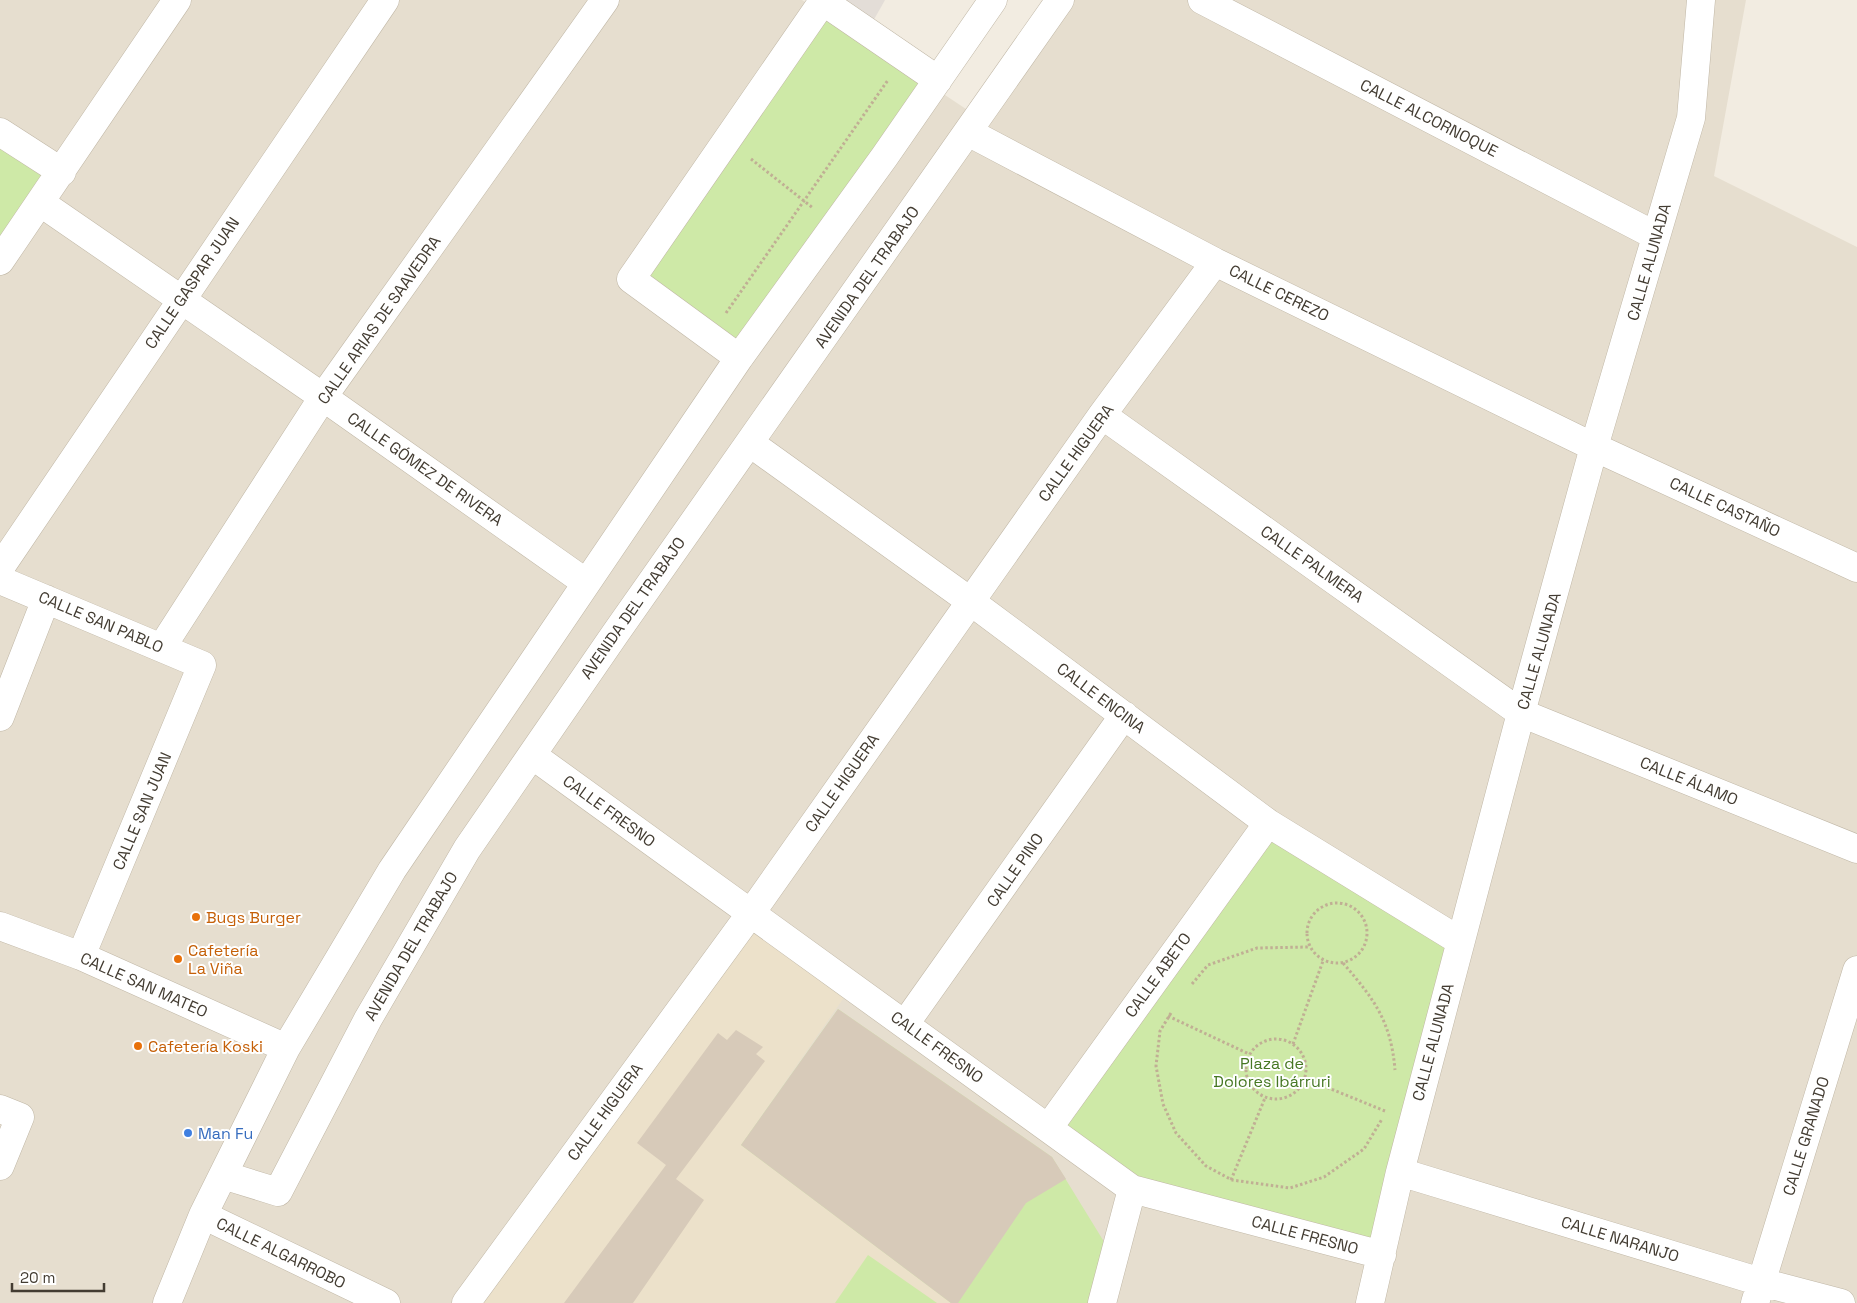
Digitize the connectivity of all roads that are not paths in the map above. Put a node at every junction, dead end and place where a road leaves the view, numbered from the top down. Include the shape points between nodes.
1 (177, 0) edge
2 (385, 0) edge
3 (605, 0) edge
4 (994, 0) edge
5 (1060, 0) edge
6 (1202, 0) edge
7 (1701, 0) edge
8 (822, 1) edge
9 (938, 80) junction
10 (0, 132) edge
11 (968, 132) junction
12 (62, 172) junction
13 (41, 203) junction
14 (1656, 236) junction
15 (0, 262) edge
16 (1215, 262) junction
17 (181, 299) junction
18 (739, 358) junction
19 (324, 398) junction
20 (1102, 415) junction
21 (750, 443) junction
22 (1594, 447) junction
23 (0, 568) edge
24 (1857, 568) edge
25 (0, 580) edge
26 (586, 582) junction
27 (46, 599) junction
28 (970, 601) junction
29 (162, 647) junction
30 (202, 665) joint
31 (1521, 713) junction
32 (1124, 715) junction
33 (0, 717) edge
34 (532, 755) junction
35 (1268, 822) junction
36 (1857, 849) edge
37 (750, 913) junction
38 (0, 926) edge
39 (1460, 941) junction
40 (81, 956) junction
41 (1857, 970) edge
42 (905, 1024) junction
43 (286, 1048) junction
44 (10, 1113) edge
45 (1048, 1127) junction
46 (0, 1166) edge
47 (1400, 1172) junction
48 (223, 1175) junction
49 (1132, 1189) junction
50 (203, 1215) junction
51 (1382, 1256) junction
52 (1758, 1293) edge
53 (167, 1303) edge
54 (386, 1303) edge
55 (466, 1303) edge
56 (1102, 1303) edge
57 (1370, 1303) edge
58 (1841, 1303) edge

1 - 12 street
2 - 17 street, CALLE GASPAR JUAN
3 - 19 street, CALLE ARIAS DE SAAVEDRA
4 - 9 street
5 - 11 street, AVENIDA DEL TRABAJO
6 - 14 street, CALLE ALCORNOQUE
7 - 14 street, CALLE ALUNADA via 1691,118
8 - 9 street
8 - 18 street via 630,279
9 - 18 street
10 - 12 street
11 - 16 street, CALLE CEREZO
11 - 21 street, AVENIDA DEL TRABAJO
12 - 13 street
13 - 15 street
13 - 17 street, CALLE GÓMEZ DE RIVERA
14 - 22 street, CALLE ALUNADA
16 - 20 street, CALLE HIGUERA
16 - 22 street, CALLE CEREZO
17 - 19 street, CALLE GÓMEZ DE RIVERA
17 - 23 street, CALLE GASPAR JUAN
18 - 26 street
19 - 26 street, CALLE GÓMEZ DE RIVERA
19 - 29 street, CALLE ARIAS DE SAAVEDRA
20 - 28 street, CALLE HIGUERA
20 - 31 street, CALLE PALMERA
21 - 28 street, CALLE ENCINA
21 - 34 street, AVENIDA DEL TRABAJO
22 - 24 street, CALLE CASTAÑO
22 - 31 street, CALLE ALUNADA
25 - 27 street, CALLE SAN PABLO
26 - 43 street via 392,870
27 - 29 street, CALLE SAN PABLO
27 - 33 street
28 - 32 street, CALLE ENCINA
28 - 37 street, CALLE HIGUERA
29 - 30 street, CALLE SAN PABLO
30 - 40 street, CALLE SAN JUAN
31 - 36 street, CALLE ÁLAMO
31 - 39 street, CALLE ALUNADA
32 - 35 street, CALLE ENCINA
32 - 42 street, CALLE PINO
34 - 37 street, CALLE FRESNO
34 - 48 street, AVENIDA DEL TRABAJO via 468,848 368,1019 278,1192
35 - 39 street, CALLE ENCINA
35 - 45 street, CALLE ABETO
37 - 42 street, CALLE FRESNO
37 - 55 street, CALLE HIGUERA
38 - 40 street, CALLE SAN MATEO
39 - 47 street, CALLE ALUNADA
40 - 43 street, CALLE SAN MATEO
41 - 52 street, CALLE GRANADO
42 - 45 street, CALLE FRESNO
43 - 48 street
44 - 46 street
45 - 49 street, CALLE FRESNO
47 - 51 street, CALLE ALUNADA
47 - 52 street, CALLE NARANJO
48 - 50 street
49 - 51 street, CALLE FRESNO
49 - 56 street
50 - 53 street
50 - 54 street, CALLE ALGARROBO
51 - 57 street, CALLE ALUNADA
52 - 58 street, CALLE NARANJO

